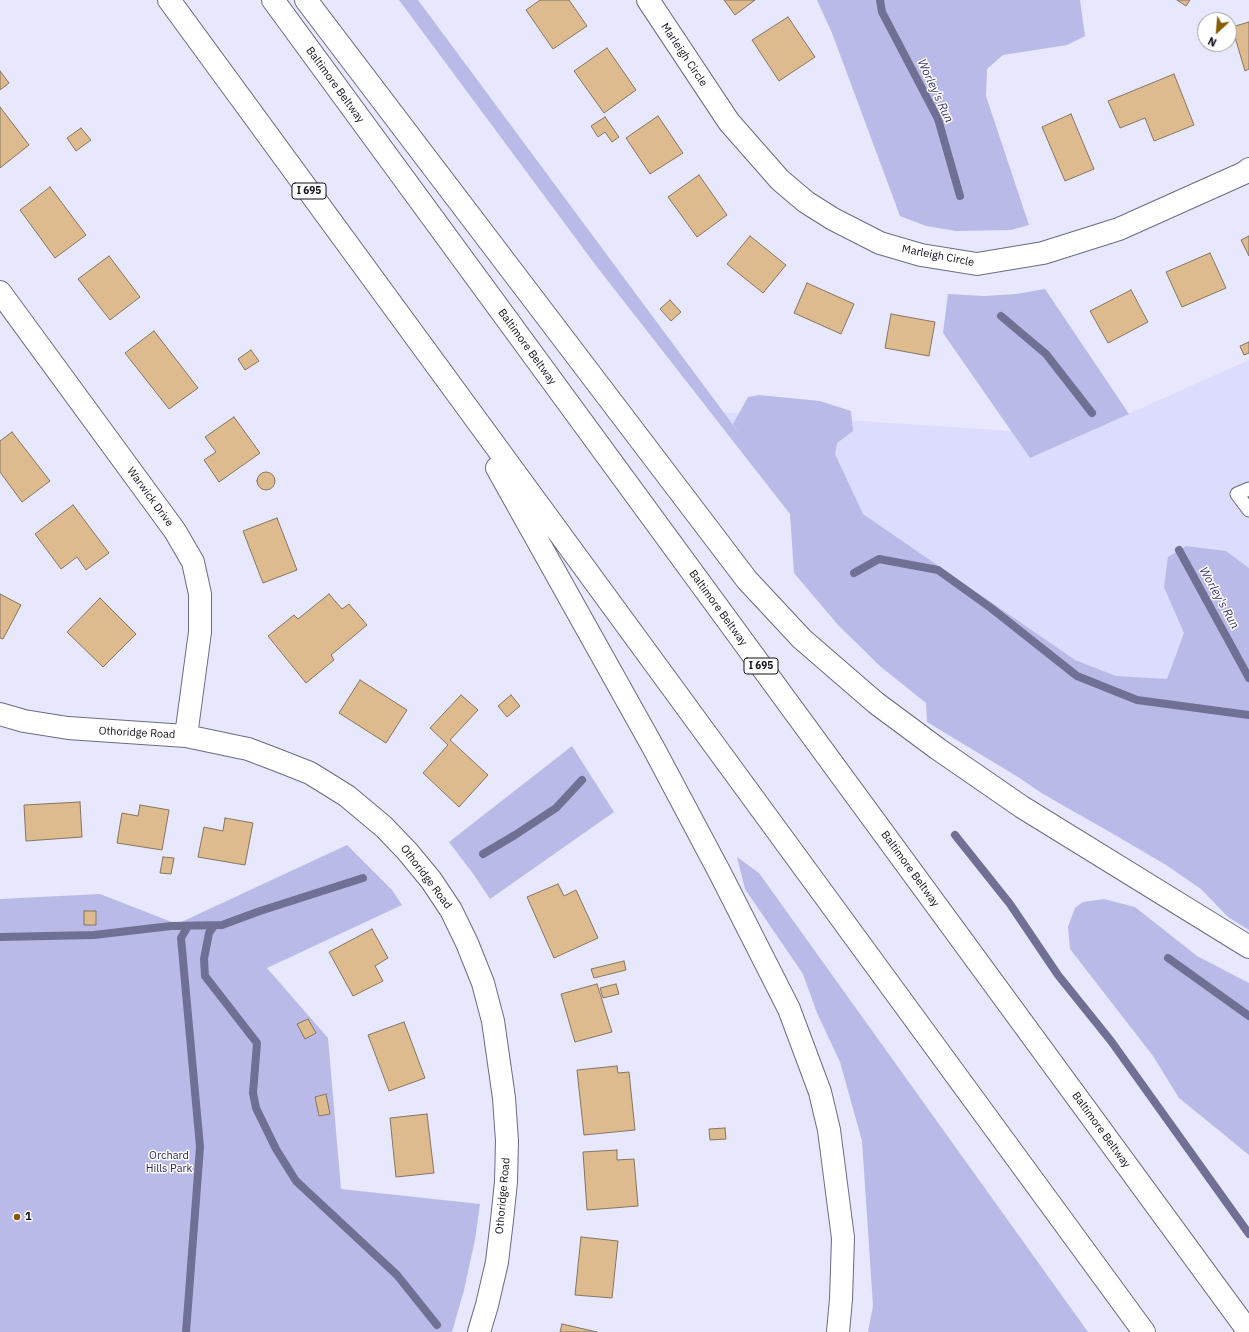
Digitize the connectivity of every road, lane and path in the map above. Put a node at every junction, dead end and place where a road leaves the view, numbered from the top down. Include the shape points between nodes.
1 (169, 0) edge
2 (273, 0) edge
3 (306, 0) edge
4 (648, 0) edge
5 (1249, 169) edge
6 (0, 292) edge
7 (449, 382) junction
8 (1249, 489) edge
9 (1249, 510) edge
10 (0, 714) edge
11 (186, 736) junction
12 (1249, 947) edge
13 (479, 1332) edge
14 (838, 1332) edge
15 (1144, 1332) edge
16 (1249, 1332) edge

1 - 7 main road, I 695
2 - 16 main road, Baltimore Beltway / I 695
3 - 12 main road via 747,580 802,639 876,703 1015,803
4 - 5 main road, Marleigh Circle via 729,122 780,180 806,202 833,219 880,243 921,255 977,264 1043,253 1119,229
6 - 11 main road, Warwick Drive via 176,531 193,562 200,594 200,632
7 - 14 main road via 653,747 789,1009 820,1092 829,1130 843,1238 842,1299
7 - 15 main road, I 695
8 - 9 lane via 1237,494
10 - 11 main road, Othoridge Road via 24,721 68,728
11 - 13 main road, Othoridge Road via 248,749 310,774 347,796 384,827 407,851 451,910 483,983 493,1021 504,1098 507,1141 506,1182 497,1262

